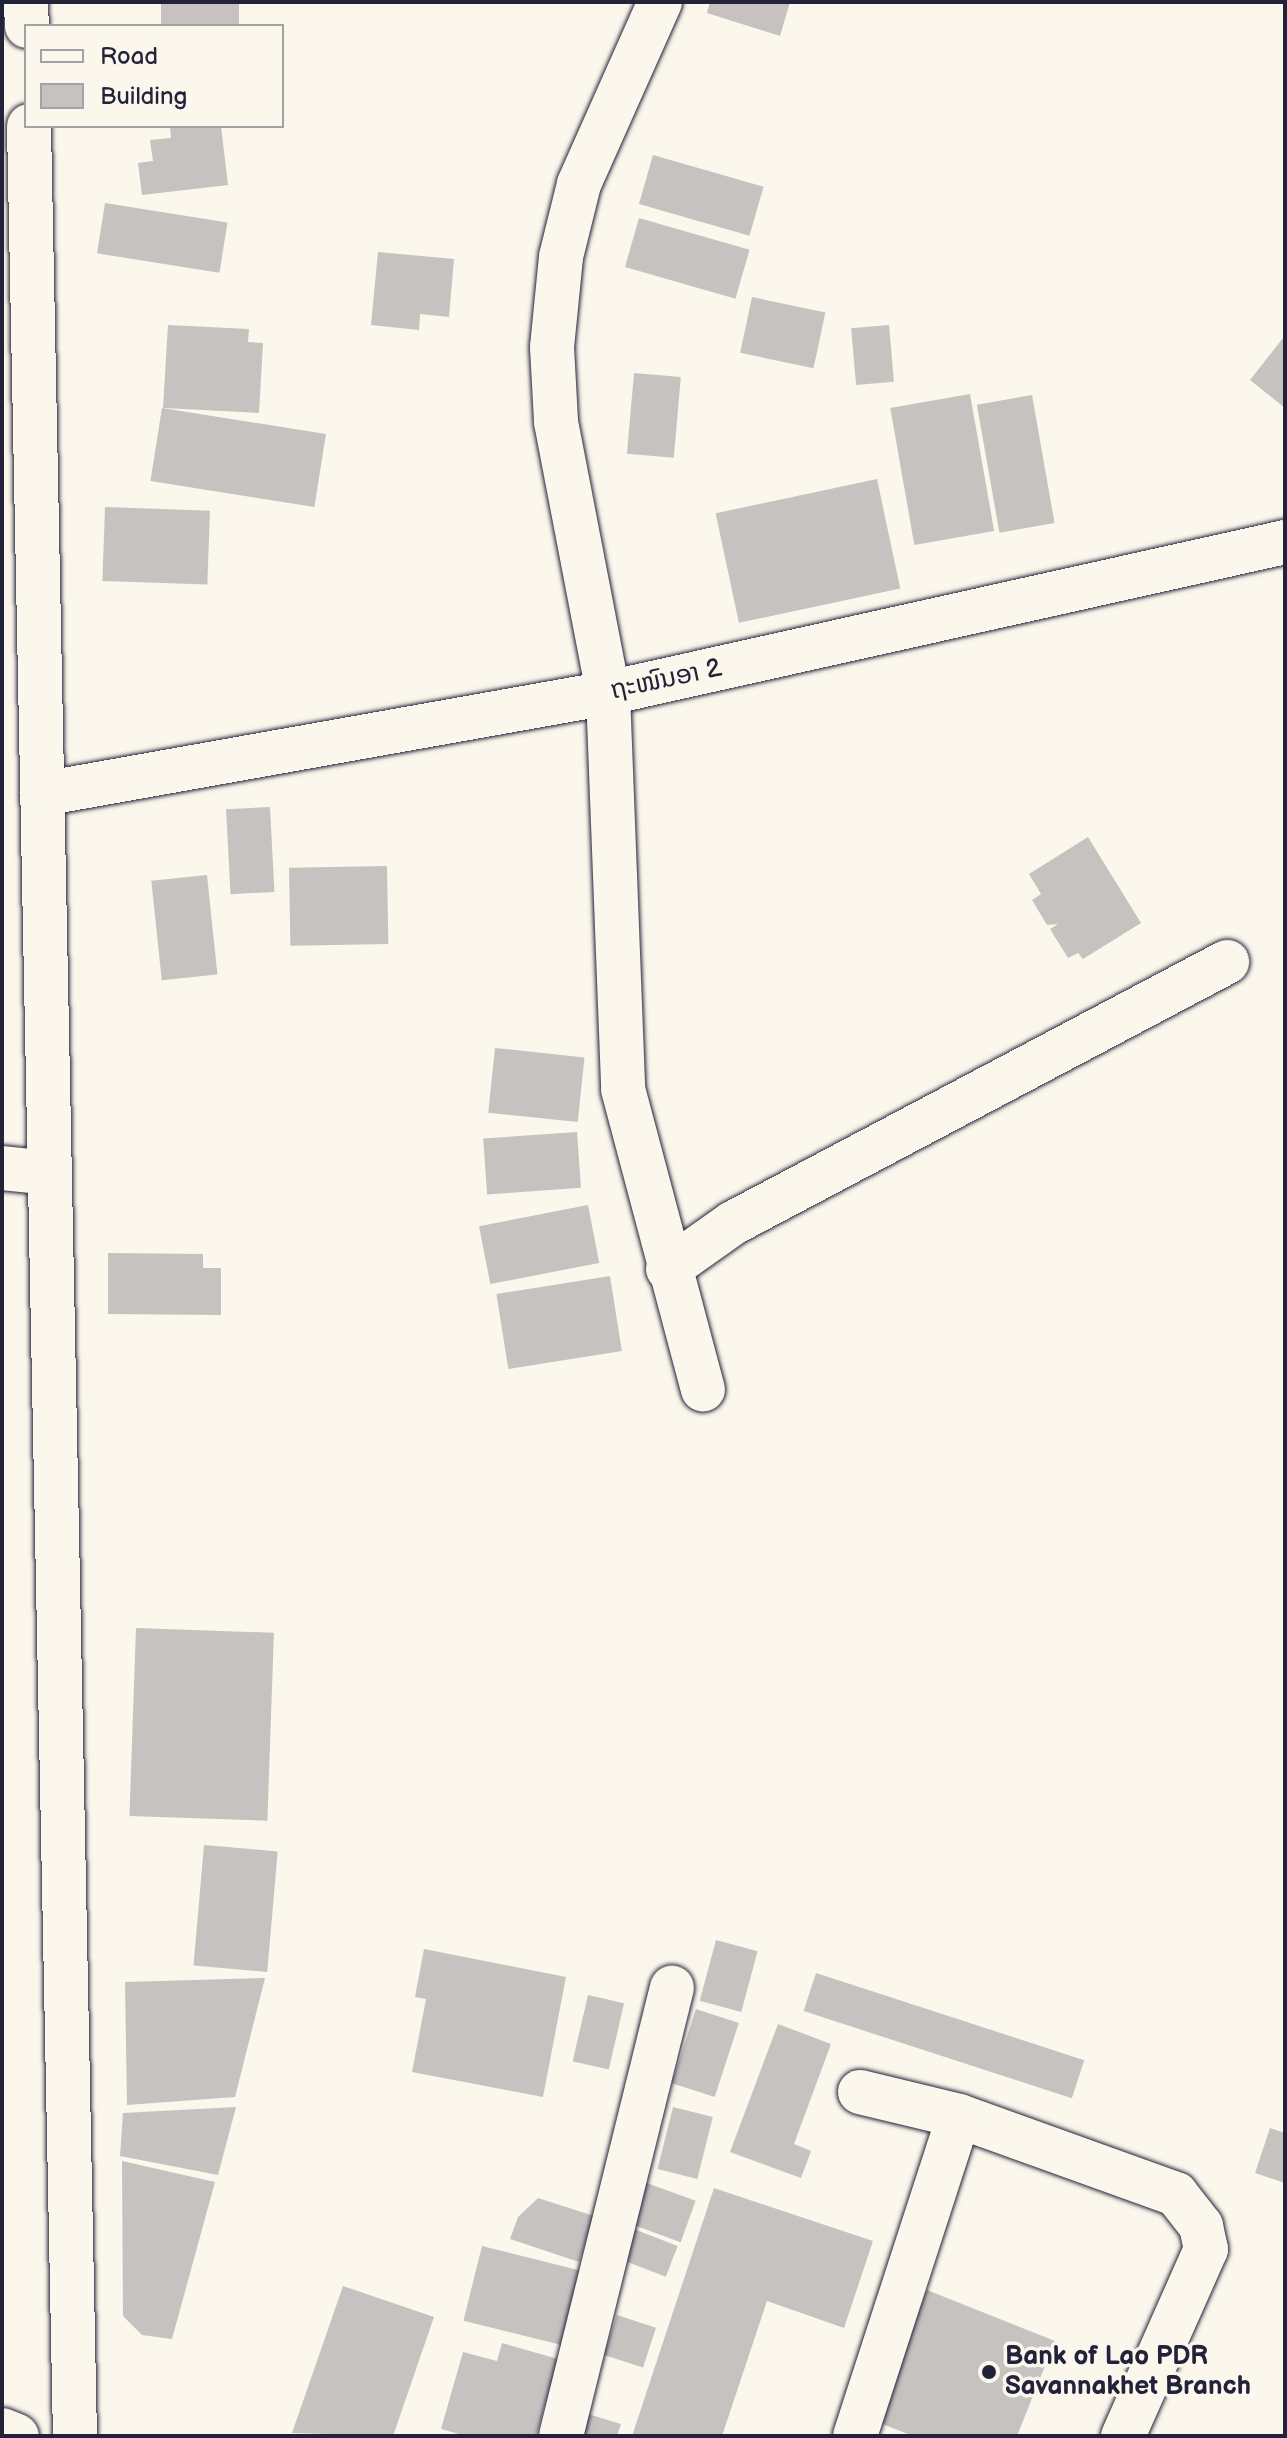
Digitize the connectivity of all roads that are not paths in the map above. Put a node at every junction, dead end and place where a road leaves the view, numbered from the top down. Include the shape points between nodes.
1 (26, 2) edge
2 (660, 2) edge
3 (27, 24) edge
4 (29, 128) edge
5 (17, 272) edge
6 (1285, 542) edge
7 (608, 693) junction
8 (42, 794) junction
9 (1227, 962) dead end
10 (2, 1168) edge
11 (50, 1173) junction
12 (668, 1269) junction
13 (703, 1390) dead end
14 (672, 1988) dead end
15 (860, 2092) dead end
16 (959, 2116) junction
17 (2, 2430) edge
18 (17, 2436) edge
19 (75, 2436) edge
20 (561, 2436) edge
21 (855, 2436) edge
22 (1123, 2436) edge

1 - 3 street
2 - 7 street via 579,184 561,257 552,347 556,422
4 - 5 street
5 - 8 street
6 - 7 street, ຖະໜົນອາ 2
7 - 8 street, ຖະໜົນອາ 2
7 - 12 street via 623,1089
8 - 11 street
9 - 12 street via 733,1223
10 - 11 street
11 - 19 street
12 - 13 street
14 - 20 street
15 - 16 street
16 - 21 street
16 - 22 street via 1176,2194 1201,2226 1206,2249
17 - 18 street

